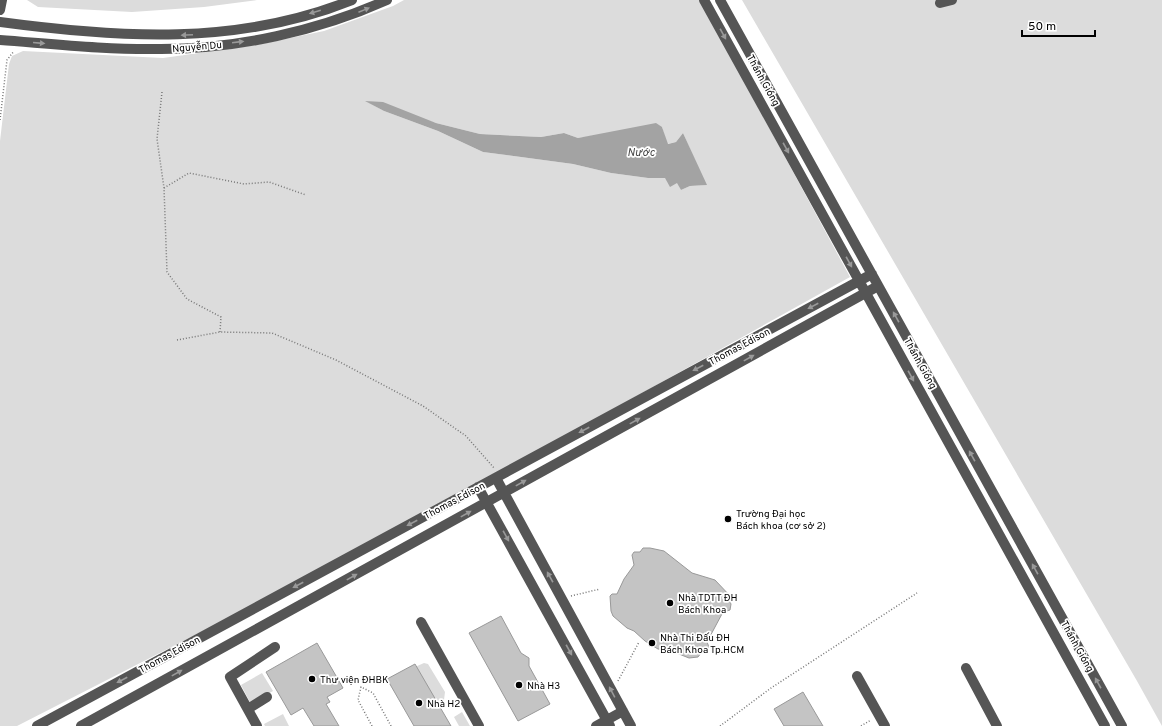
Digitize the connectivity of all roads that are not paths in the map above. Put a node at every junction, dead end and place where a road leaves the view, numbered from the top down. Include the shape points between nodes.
1 (2, 0) edge
2 (352, 0) edge
3 (387, 0) edge
4 (704, 0) edge
5 (720, 0) edge
6 (952, 0) edge
7 (940, 3) dead end
8 (0, 10) edge
9 (0, 22) edge
10 (0, 40) edge
11 (746, 48) junction
12 (734, 54) junction
13 (872, 274) junction
14 (859, 281) junction
15 (878, 286) junction
16 (866, 293) junction
17 (498, 476) junction
18 (478, 487) junction
19 (504, 493) junction
20 (487, 502) junction
21 (998, 503) junction
22 (985, 509) junction
23 (558, 591) junction
24 (541, 601) junction
25 (421, 622) dead end
26 (275, 647) dead end
27 (966, 668) dead end
28 (857, 676) dead end
29 (267, 697) dead end
30 (248, 709) junction
31 (623, 711) junction
32 (1120, 722) edge
33 (608, 723) edge
34 (1103, 725) edge
35 (38, 726) edge
36 (81, 726) edge
37 (257, 726) edge
38 (479, 726) edge
39 (596, 726) edge
40 (631, 726) edge
41 (885, 726) edge
42 (997, 726) edge

1 - 8 street
2 -> 9 street, Nguyễn Du via 289,20 219,32 190,34 103,34
10 -> 3 street, Nguyễn Du via 132,49 199,47 288,34 316,27
4 -> 12 street, Thánh Gióng
5 - 11 street, Thánh Gióng
6 - 7 street
11 - 12 street
11 - 13 street, Thánh Gióng
12 -> 14 street, Thánh Gióng
13 - 14 street, Thomas Edison
13 - 15 street, Thánh Gióng
14 - 16 street, Thánh Gióng
14 -> 17 street, Thomas Edison
15 - 16 street, Thomas Edison
21 -> 15 street, Thánh Gióng
19 -> 16 street, Thomas Edison
16 -> 22 street, Thánh Gióng
17 - 18 street, Thomas Edison
17 - 19 street
18 - 20 street
18 -> 35 street, Thomas Edison
19 - 20 street, Thomas Edison
23 -> 19 street
20 -> 24 street
36 -> 20 street, Thomas Edison
21 - 22 street
32 -> 21 street, Thánh Gióng
22 - 34 street, Thánh Gióng
23 - 24 street
31 -> 23 street
24 -> 33 street
25 - 38 street
26 - 30 street via 230,678
27 - 42 street
28 - 41 street
29 - 30 street
30 - 37 street
31 - 33 street
31 - 40 street
32 - 34 street
33 - 39 street

